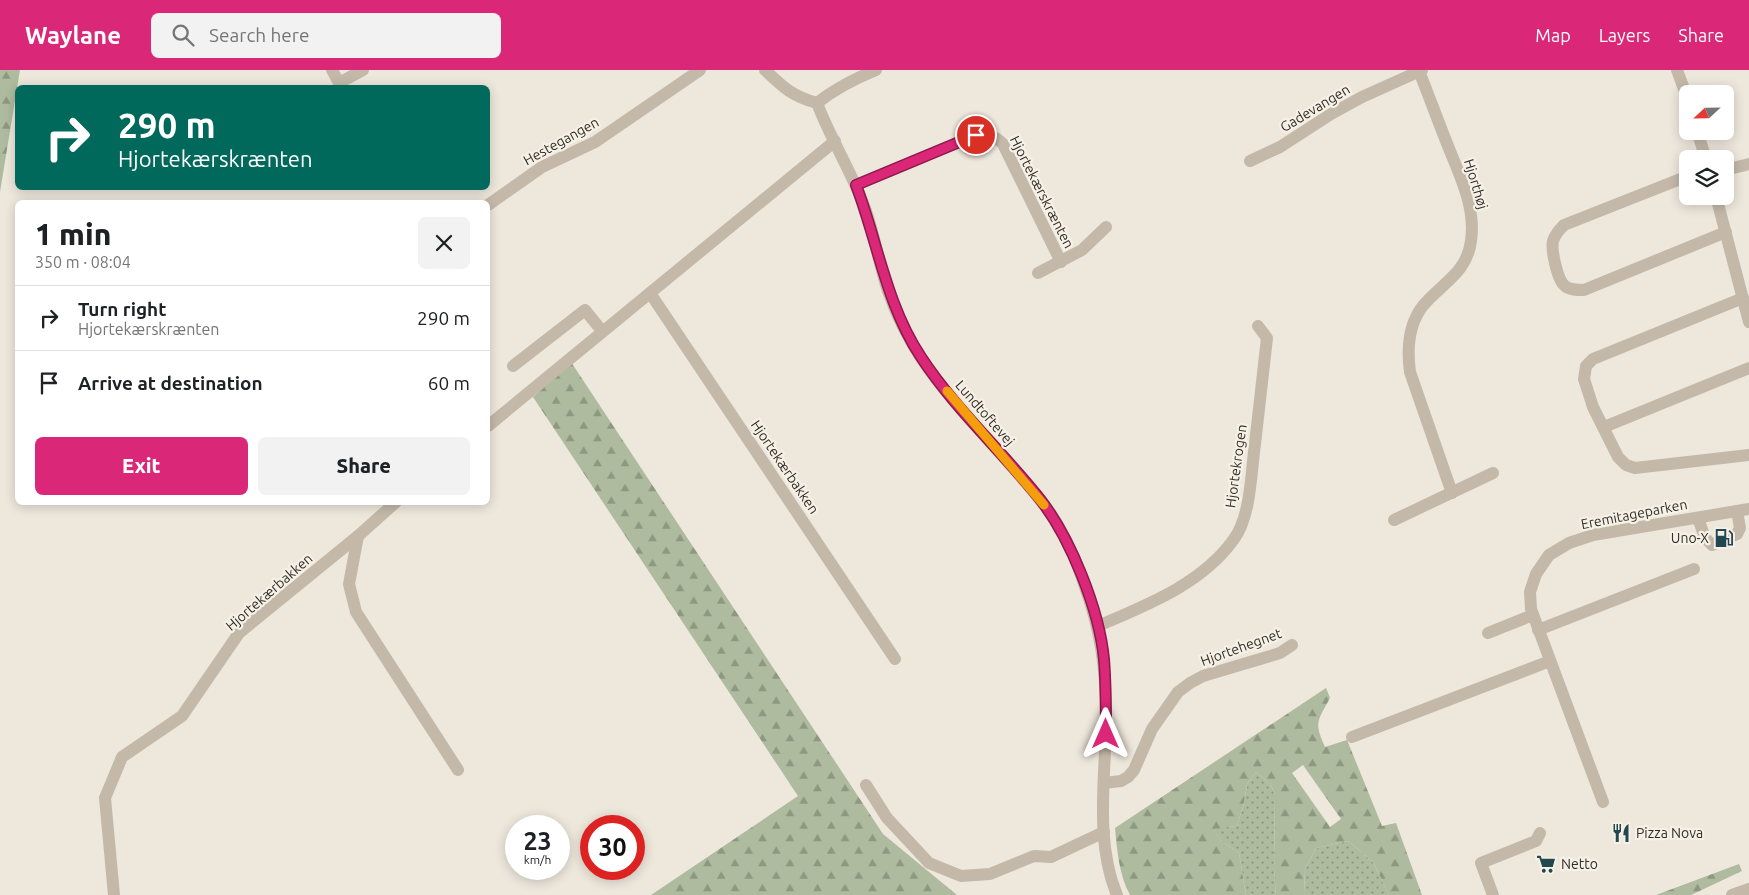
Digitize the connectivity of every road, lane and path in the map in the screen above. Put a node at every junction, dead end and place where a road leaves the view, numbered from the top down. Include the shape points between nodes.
1 (332, 70) edge
2 (363, 70) edge
3 (700, 70) edge
4 (765, 70) edge
5 (876, 70) edge
6 (1677, 70) edge
7 (1421, 71) edge
8 (1682, 85) edge
9 (817, 103) junction
10 (835, 141) junction
11 (1250, 162) dead end
12 (1749, 164) edge
13 (1734, 168) edge
14 (1679, 180) edge
15 (856, 185) junction
16 (490, 204) edge
17 (1718, 205) edge
18 (1106, 227) dead end
19 (1726, 232) junction
20 (1061, 262) junction
21 (1038, 273) dead end
22 (650, 292) junction
23 (1743, 298) junction
24 (1749, 322) edge
25 (1258, 326) dead end
26 (602, 331) junction
27 (513, 366) dead end
28 (1749, 368) edge
29 (490, 424) edge
30 (1604, 427) junction
31 (1749, 455) edge
32 (1493, 473) dead end
33 (1452, 493) junction
34 (393, 505) edge
35 (1743, 510) edge
36 (1698, 518) junction
37 (1394, 520) dead end
38 (358, 536) junction
39 (1694, 569) dead end
40 (1533, 616) junction
41 (1098, 626) junction
42 (1538, 630) junction
43 (1488, 633) dead end
44 (1292, 645) dead end
45 (895, 659) dead end
46 (1550, 661) junction
47 (1352, 737) dead end
48 (458, 770) dead end
49 (1104, 783) junction
50 (866, 785) dead end
51 (1604, 802) dead end
52 (1104, 832) junction
53 (1540, 833) dead end
54 (1749, 889) edge
55 (114, 895) edge
56 (1117, 895) edge
57 (1493, 895) edge
58 (1732, 895) edge

1 - 2 street via 339,83
3 - 16 street, Hestegangen via 595,142 542,167
4 - 9 street via 788,91
5 - 9 street via 849,81
6 - 8 street
7 - 11 street, Gadevangen via 1331,114
7 - 33 street, Hjorthøj via 1465,190 1472,220 1471,242 1465,261 1455,276 1422,307 1411,331 1408,352 1410,372
9 - 10 street, Lundtoftevej
10 - 15 street, Lundtoftevej
10 - 22 street
12 - 13 street
14 - 19 street via 1564,225 1552,242 1558,276 1564,286 1584,290
15 - 20 street, Hjortekærskrænten via 976,135 996,137 1003,144
15 - 41 street, Lundtoftevej via 888,291 902,324 945,389 1055,520 1084,582
17 - 19 street
18 - 20 street, Hjortekærskrænten via 1082,250
19 - 23 street
20 - 21 street, Hjortekærskrænten
22 - 26 street
22 - 45 street, Hjortekærbakken
23 - 24 street
23 - 30 street via 1592,359 1586,366 1584,378
25 - 41 street, Hjortekrogen via 1267,338 1247,508 1235,538 1218,559 1179,588
26 - 27 street via 585,310
26 - 29 street
28 - 30 street
30 - 31 street via 1618,457 1635,468
32 - 33 street
33 - 37 street
34 - 38 street, Hjortekærbakken
35 - 36 street, Eremitageparken
35 - 36 street via 1737,534 1712,545 1705,538
36 - 40 street, Eremitageparken via 1569,542 1549,555 1536,574 1530,592
38 - 48 street via 349,584 356,612
38 - 55 street, Hjortekærbakken via 240,633 182,716 122,757 105,798
39 - 42 street
40 - 42 street, Eremitageparken
40 - 43 street
41 - 49 street, Lundtoftevej via 1106,685
42 - 46 street, Eremitageparken
44 - 49 street, Hjortehegnet via 1280,653 1203,676 1178,692 1152,729 1134,770 1121,781
46 - 47 street
46 - 51 street, Eremitageparken
49 - 52 street, Lundtoftevej
50 - 52 street via 887,818 929,863 961,876 990,874 1034,856 1051,857
52 - 56 street, Lundtoftevej via 1106,856
53 - 57 street via 1536,841 1481,863
54 - 58 street

